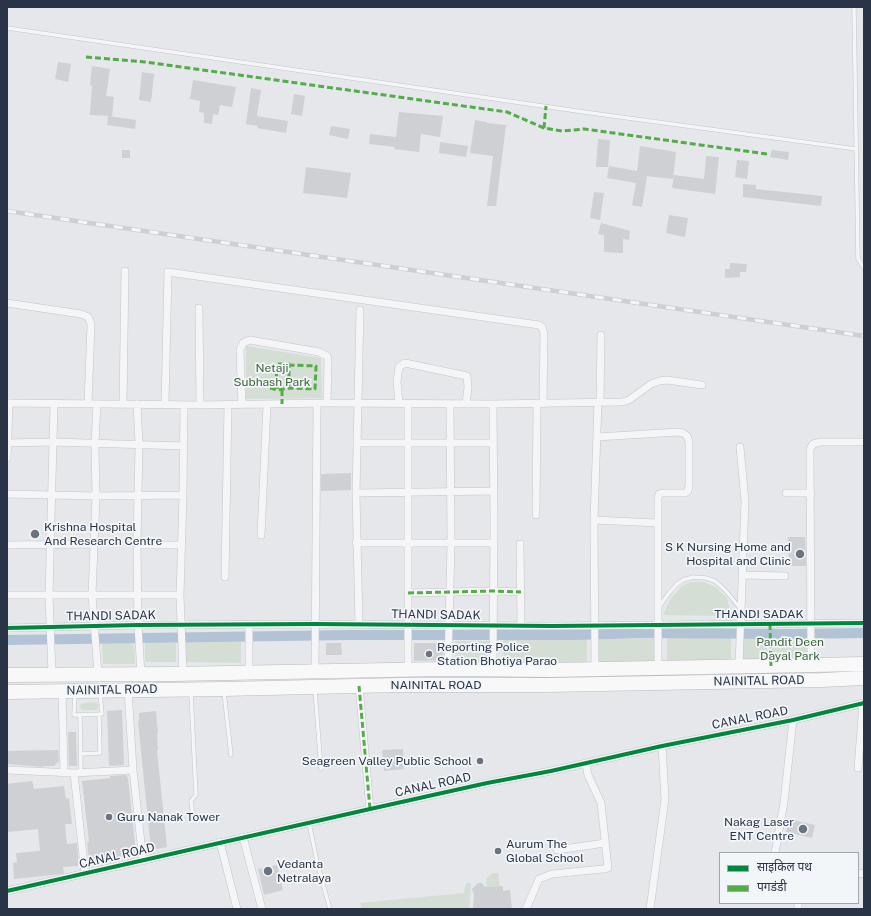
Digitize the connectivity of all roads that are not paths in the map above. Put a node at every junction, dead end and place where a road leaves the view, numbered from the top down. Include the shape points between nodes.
1 (854, 7) edge
2 (7, 28) edge
3 (856, 150) junction
4 (864, 268) edge
5 (125, 271) dead end
6 (7, 303) edge
7 (199, 308) dead end
8 (360, 310) dead end
9 (601, 335) dead end
10 (702, 385) dead end
11 (599, 402) junction
12 (8, 403) edge
13 (326, 403) junction
14 (54, 404) junction
15 (88, 404) junction
16 (97, 404) junction
17 (123, 404) junction
18 (137, 404) junction
19 (165, 404) junction
20 (317, 404) junction
21 (357, 404) junction
22 (399, 404) junction
23 (450, 404) junction
24 (466, 404) junction
25 (493, 404) junction
26 (540, 404) junction
27 (184, 405) junction
28 (200, 405) junction
29 (228, 405) junction
30 (242, 405) junction
31 (267, 405) junction
32 (408, 405) junction
33 (597, 436) junction
34 (53, 442) junction
35 (408, 442) junction
36 (864, 442) edge
37 (7, 443) edge
38 (95, 443) junction
39 (357, 443) junction
40 (450, 443) junction
41 (493, 443) junction
42 (139, 444) junction
43 (184, 446) junction
44 (740, 447) dead end
45 (7, 458) edge
46 (451, 492) junction
47 (494, 492) junction
48 (356, 493) junction
49 (407, 493) junction
50 (786, 493) dead end
51 (811, 493) junction
52 (7, 494) edge
53 (51, 495) junction
54 (184, 495) junction
55 (96, 496) junction
56 (138, 496) junction
57 (536, 515) dead end
58 (594, 520) junction
59 (657, 523) junction
60 (261, 535) dead end
61 (494, 542) junction
62 (407, 543) junction
63 (451, 543) junction
64 (94, 544) junction
65 (356, 544) junction
66 (520, 544) dead end
67 (7, 545) edge
68 (51, 545) junction
69 (136, 545) junction
70 (182, 545) junction
71 (742, 575) junction
72 (785, 576) dead end
73 (225, 577) dead end
74 (494, 591) junction
75 (450, 592) junction
76 (521, 592) junction
77 (408, 593) junction
78 (7, 595) edge
79 (49, 595) junction
80 (92, 595) junction
81 (138, 595) junction
82 (180, 595) junction
83 (741, 608) junction
84 (658, 610) junction
85 (864, 623) edge
86 (250, 624) junction
87 (138, 625) junction
88 (181, 625) junction
89 (359, 625) junction
90 (521, 626) junction
91 (657, 626) junction
92 (50, 627) junction
93 (94, 627) junction
94 (740, 627) junction
95 (7, 628) edge
96 (450, 628) junction
97 (594, 628) junction
98 (812, 630) junction
99 (316, 632) junction
100 (408, 632) junction
101 (493, 632) junction
102 (864, 664) edge
103 (739, 666) junction
104 (811, 666) junction
105 (658, 668) junction
106 (448, 669) junction
107 (493, 669) junction
108 (595, 669) junction
109 (408, 670) junction
110 (315, 672) junction
111 (249, 673) junction
112 (52, 674) junction
113 (141, 674) junction
114 (183, 674) junction
115 (7, 675) edge
116 (98, 675) junction
117 (864, 678) edge
118 (739, 682) junction
119 (358, 686) junction
120 (408, 686) junction
121 (315, 687) junction
122 (190, 689) junction
123 (224, 689) junction
124 (69, 690) junction
125 (100, 690) junction
126 (128, 690) junction
127 (7, 692) edge
128 (864, 703) edge
129 (99, 714) junction
130 (80, 715) junction
131 (793, 720) junction
132 (662, 746) junction
133 (81, 754) junction
134 (231, 755) dead end
135 (586, 764) junction
136 (858, 768) dead end
137 (321, 769) dead end
138 (7, 770) edge
139 (133, 770) junction
140 (63, 773) junction
141 (78, 773) junction
142 (370, 808) junction
143 (193, 818) dead end
144 (309, 822) junction
145 (243, 837) junction
146 (220, 842) junction
147 (605, 843) junction
148 (557, 850) dead end
149 (775, 852) edge
150 (143, 861) junction
151 (85, 874) junction
152 (7, 891) edge
153 (237, 909) edge
154 (262, 909) edge
155 (330, 909) edge
156 (526, 909) edge
157 (650, 909) edge

1 - 3 lane
2 - 3 lane
3 - 4 lane via 858,259
5 - 17 street
6 - 15 street via 88,317 91,324
7 - 28 street
8 - 21 street
9 - 11 street
10 - 11 street via 659,381 629,400
11 - 26 street
11 - 33 street
12 - 14 street
12 - 37 street
13 - 20 street
13 - 21 street
13 - 30 street via 327,356 319,352 250,340 243,343 240,350
14 - 15 street
14 - 34 street
15 - 16 street
16 - 17 street
16 - 38 street
17 - 18 street
18 - 19 street
18 - 42 street
19 - 26 street via 168,272 539,325 544,332
19 - 27 street
20 - 31 street
20 - 99 street
21 - 22 street
21 - 39 street
22 - 24 street via 397,380 399,367 405,363 466,376
22 - 32 street
23 - 24 street
23 - 32 street
23 - 40 street
24 - 25 street
25 - 26 street
25 - 41 street
26 - 57 street
27 - 28 street
27 - 43 street
28 - 29 street
29 - 30 street
29 - 73 street
30 - 31 street
31 - 60 street
32 - 35 street
33 - 58 street
33 - 59 street via 678,432 687,436 690,486 685,493 659,494
34 - 37 street
34 - 38 street
34 - 53 street
35 - 39 street
35 - 40 street
35 - 49 street
36 - 51 street via 813,444 810,449
37 - 45 street
38 - 42 street
38 - 55 street
39 - 48 street
40 - 41 street
40 - 46 street
41 - 47 street
42 - 43 street
42 - 56 street
43 - 54 street
44 - 71 street via 745,501
46 - 47 street
46 - 49 street
46 - 63 street
47 - 61 street
48 - 49 street
48 - 65 street
49 - 62 street
50 - 51 street
51 - 98 street
52 - 53 street
53 - 55 street
53 - 68 street
54 - 56 street
54 - 70 street
55 - 56 street
55 - 64 street
56 - 69 street
58 - 59 street
58 - 97 street
59 - 84 street
61 - 63 street
61 - 74 street
62 - 63 street
62 - 65 street
62 - 77 street
63 - 75 street
64 - 68 street
64 - 80 street
65 - 89 street
66 - 76 street
67 - 68 street
68 - 79 street
69 - 70 street
69 - 81 street
70 - 82 street
71 - 72 street
71 - 83 street
74 - 75 street
74 - 76 street
74 - 101 street
75 - 77 street
75 - 96 street
76 - 90 street
77 - 100 street
78 - 79 street
79 - 80 street
79 - 92 street
80 - 81 street
80 - 93 street
81 - 82 street
81 - 87 street
82 - 88 street
83 - 84 lane via 715,581 692,577 677,584
83 - 94 street
84 - 91 street
85 - 98 street, THANDI SADAK
86 - 88 street, THANDI SADAK
86 - 99 street, THANDI SADAK
86 - 111 street
87 - 88 street, THANDI SADAK
87 - 93 street, THANDI SADAK
87 - 113 street
88 - 114 street
89 - 99 street, THANDI SADAK
89 - 100 street, THANDI SADAK
90 - 97 street, THANDI SADAK
90 - 101 street, THANDI SADAK
91 - 94 street, THANDI SADAK
91 - 97 street, THANDI SADAK
91 - 105 street
92 - 93 street, THANDI SADAK
92 - 95 street, THANDI SADAK
92 - 112 street
93 - 116 street
94 - 98 street, THANDI SADAK
94 - 103 street
96 - 100 street, THANDI SADAK
96 - 101 street, THANDI SADAK
96 - 106 street
97 - 108 street
98 - 104 street
99 - 110 street
100 - 109 street
101 - 107 street
102 - 104 highway, NAINITAL ROAD
103 - 104 highway, NAINITAL ROAD
103 - 105 highway, NAINITAL ROAD
103 - 118 highway
105 - 108 highway, NAINITAL ROAD
106 - 107 highway, NAINITAL ROAD
106 - 109 highway, NAINITAL ROAD
107 - 108 highway, NAINITAL ROAD
109 - 110 highway, NAINITAL ROAD
109 - 120 highway
110 - 111 highway, NAINITAL ROAD
111 - 114 highway, NAINITAL ROAD
112 - 115 highway, NAINITAL ROAD
112 - 116 highway, NAINITAL ROAD
113 - 114 highway, NAINITAL ROAD
113 - 116 highway, NAINITAL ROAD
116 - 125 highway
117 - 118 highway, NAINITAL ROAD
118 - 120 highway, NAINITAL ROAD
119 - 120 highway, NAINITAL ROAD
119 - 121 highway, NAINITAL ROAD
119 - 142 street
121 - 123 highway, NAINITAL ROAD
121 - 137 lane
122 - 123 highway, NAINITAL ROAD
122 - 126 highway, NAINITAL ROAD
122 - 143 lane via 196,795 191,801
123 - 134 lane
124 - 125 highway, NAINITAL ROAD
124 - 127 highway, NAINITAL ROAD
124 - 130 lane via 74,715
124 - 140 street via 60,711
125 - 126 highway, NAINITAL ROAD
125 - 129 lane via 102,714
126 - 139 street
128 - 131 street, CANAL ROAD
128 - 136 street
129 - 130 lane
129 - 133 lane via 100,753
130 - 133 lane
131 - 132 street, CANAL ROAD
131 - 149 street via 784,802
132 - 135 street, CANAL ROAD
132 - 157 street via 665,799
133 - 141 lane
135 - 142 street, CANAL ROAD
135 - 147 street via 588,775 601,803
138 - 140 street
139 - 141 street
139 - 150 street
140 - 141 street
141 - 151 street
142 - 144 street, CANAL ROAD
144 - 145 street, CANAL ROAD
144 - 155 lane
145 - 146 street, CANAL ROAD
145 - 154 street
146 - 150 street, CANAL ROAD
146 - 153 street
147 - 148 street
147 - 156 street via 608,868 552,874 539,879
150 - 151 street, CANAL ROAD
151 - 152 street, CANAL ROAD

